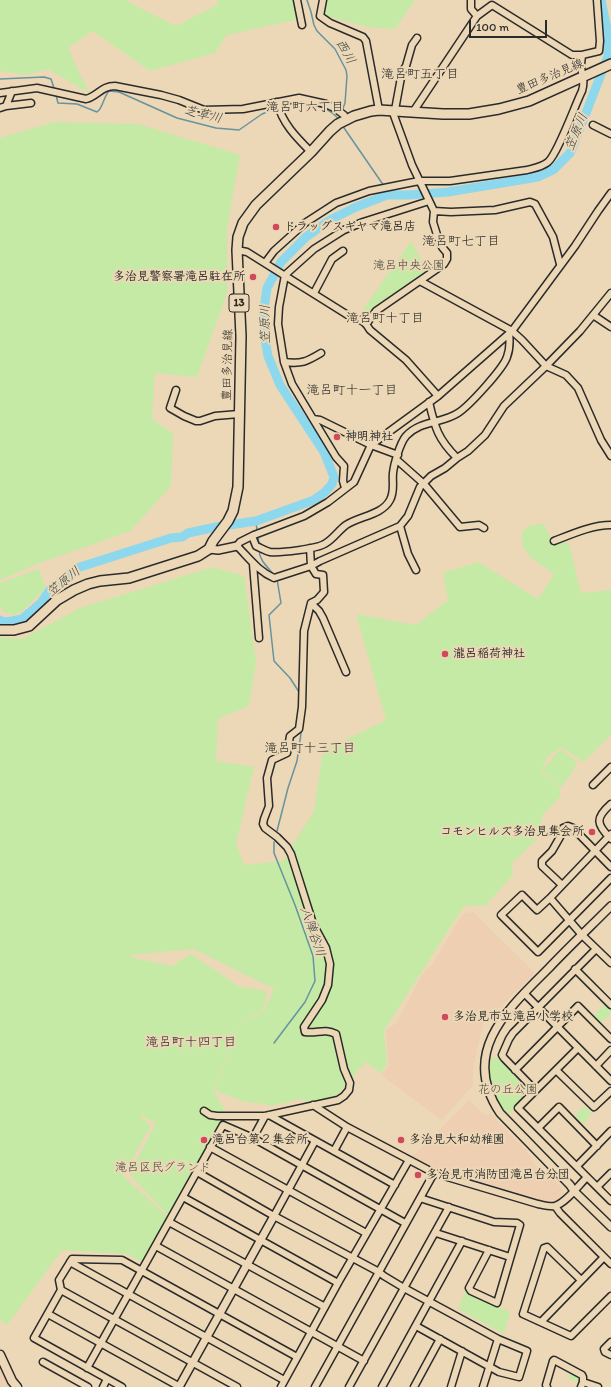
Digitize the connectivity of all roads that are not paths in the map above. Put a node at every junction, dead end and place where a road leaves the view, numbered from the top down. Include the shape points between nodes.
1 (297, 0) edge
2 (323, 0) edge
3 (471, 0) edge
4 (597, 0) edge
5 (477, 16) junction
6 (302, 25) dead end
7 (417, 38) dead end
8 (582, 55) junction
9 (611, 64) edge
10 (587, 75) junction
11 (12, 91) junction
12 (0, 94) edge
13 (31, 103) dead end
14 (278, 106) junction
15 (3, 107) edge
16 (379, 110) junction
17 (393, 110) junction
18 (413, 112) junction
19 (342, 118) junction
20 (593, 125) dead end
21 (611, 134) edge
22 (311, 152) junction
23 (419, 181) junction
24 (610, 196) edge
25 (429, 201) junction
26 (434, 211) junction
27 (237, 250) junction
28 (343, 251) dead end
29 (266, 263) junction
30 (560, 264) junction
31 (285, 275) junction
32 (420, 281) junction
33 (314, 293) junction
34 (611, 293) edge
35 (593, 315) junction
36 (366, 323) junction
37 (611, 327) edge
38 (511, 332) junction
39 (321, 353) dead end
40 (284, 362) junction
41 (546, 366) junction
42 (176, 390) dead end
43 (438, 396) junction
44 (429, 402) junction
45 (239, 414) junction
46 (313, 419) junction
47 (434, 421) junction
48 (371, 445) junction
49 (611, 456) edge
50 (397, 458) junction
51 (457, 458) junction
52 (424, 484) junction
53 (345, 488) junction
54 (611, 525) edge
55 (400, 526) junction
56 (484, 528) dead end
57 (255, 534) junction
58 (554, 541) dead end
59 (211, 545) junction
60 (237, 546) junction
61 (310, 548) junction
62 (253, 564) junction
63 (311, 566) junction
64 (416, 570) dead end
65 (311, 603) junction
66 (0, 630) edge
67 (259, 638) dead end
68 (346, 672) dead end
69 (611, 768) edge
70 (593, 785) dead end
71 (611, 804) edge
72 (610, 836) edge
73 (595, 849) junction
74 (611, 867) edge
75 (611, 878) edge
76 (562, 885) junction
77 (550, 898) junction
78 (611, 906) edge
79 (570, 919) junction
80 (582, 935) junction
81 (596, 949) junction
82 (611, 963) edge
83 (575, 969) junction
84 (524, 993) junction
85 (611, 1005) edge
86 (537, 1007) junction
87 (557, 1028) junction
88 (611, 1039) edge
89 (578, 1048) junction
90 (611, 1050) edge
91 (596, 1066) junction
92 (515, 1070) junction
93 (556, 1070) junction
94 (611, 1081) edge
95 (535, 1090) junction
96 (611, 1091) edge
97 (312, 1105) junction
98 (204, 1111) dead end
99 (267, 1116) junction
100 (347, 1127) junction
101 (538, 1128) junction
102 (611, 1131) edge
103 (253, 1138) junction
104 (315, 1141) junction
105 (596, 1146) junction
106 (210, 1147) junction
107 (334, 1151) junction
108 (409, 1160) junction
109 (302, 1165) junction
110 (577, 1166) junction
111 (197, 1172) junction
112 (434, 1173) junction
113 (611, 1173) edge
114 (587, 1177) junction
115 (394, 1185) junction
116 (597, 1187) junction
117 (288, 1190) junction
118 (574, 1191) junction
119 (183, 1197) junction
120 (420, 1198) junction
121 (611, 1201) edge
122 (555, 1206) junction
123 (449, 1207) junction
124 (380, 1209) junction
125 (274, 1216) junction
126 (169, 1222) junction
127 (405, 1223) junction
128 (611, 1227) edge
129 (436, 1232) junction
130 (366, 1234) junction
131 (261, 1240) junction
132 (462, 1241) junction
133 (156, 1246) junction
134 (489, 1250) junction
135 (510, 1257) junction
136 (604, 1257) junction
137 (352, 1258) junction
138 (70, 1262) junction
139 (611, 1264) edge
140 (247, 1265) junction
141 (142, 1270) junction
142 (379, 1272) junction
143 (580, 1280) junction
144 (338, 1283) junction
145 (404, 1288) junction
146 (234, 1289) junction
147 (61, 1290) junction
148 (128, 1295) junction
149 (611, 1296) edge
150 (429, 1301) junction
151 (325, 1307) junction
152 (220, 1313) junction
153 (48, 1314) junction
154 (114, 1319) junction
155 (540, 1322) junction
156 (416, 1326) junction
157 (311, 1332) junction
158 (206, 1338) junction
159 (440, 1339) junction
160 (498, 1339) junction
161 (611, 1342) edge
162 (102, 1344) junction
163 (337, 1347) junction
164 (462, 1351) junction
165 (0, 1355) edge
166 (611, 1355) edge
167 (297, 1356) junction
168 (364, 1361) junction
169 (43, 1362) dead end
170 (193, 1362) junction
171 (490, 1366) junction
172 (87, 1368) junction
173 (107, 1379) junction
174 (284, 1380) junction
175 (77, 1384) edge
176 (582, 1384) edge
177 (17, 1387) edge
178 (88, 1387) edge
179 (103, 1387) edge
180 (122, 1387) edge
181 (179, 1387) edge
182 (237, 1387) edge
183 (280, 1387) edge
184 (314, 1387) edge
185 (349, 1387) edge
186 (382, 1387) edge
187 (414, 1387) edge
188 (451, 1387) edge
189 (483, 1387) edge
190 (547, 1387) edge
191 (598, 1387) edge

1 - 6 street
2 - 16 street via 320,16 366,41
3 - 5 street via 471,9
4 - 8 street via 599,51
5 - 8 street via 492,5 572,55
5 - 18 street
7 - 17 street via 402,72
8 - 10 street via 581,65
9 - 10 main road, 豊田多治見線 / 13
10 - 18 main road, 豊田多治見線 / 13 via 529,101 499,109 469,114
10 - 23 street via 555,153 547,162 528,170 450,181
11 - 12 street
11 - 14 street via 37,88 86,99 106,87 115,86 161,95 204,110
11 - 15 street
13 - 15 street
14 - 19 street via 299,98 326,104
14 - 22 street via 292,133
16 - 17 main road, 豊田多治見線 / 13
16 - 19 main road, 豊田多治見線 / 13
17 - 18 main road, 豊田多治見線 / 13
17 - 23 street
19 - 22 main road, 豊田多治見線 / 13
20 - 21 street
22 - 27 main road, 豊田多治見線 / 13 via 256,205 243,223
23 - 25 street
23 - 29 street via 369,191 336,203 274,250
24 - 30 street
25 - 26 street
25 - 31 street via 344,230 314,249
26 - 30 street via 495,210 530,202 535,204 553,237
26 - 32 street via 433,222 442,247 447,253 447,259
27 - 29 street via 248,252
27 - 45 main road, 豊田多治見線 / 13 via 241,336
28 - 33 street via 332,259
29 - 31 street
30 - 38 street
31 - 33 street
31 - 40 street via 278,324
32 - 36 street via 376,311
32 - 38 street
33 - 36 street
34 - 35 street
35 - 37 street
35 - 41 street
36 - 43 street via 370,330 406,360
38 - 41 street
38 - 43 street
38 - 47 street via 507,357 500,370 458,413
39 - 40 street via 299,363
40 - 46 street via 294,388
41 - 49 street via 566,375 578,388 601,440
41 - 51 street via 504,406 485,435
42 - 45 street via 170,408 190,418 200,421 215,416
43 - 44 street
44 - 47 street
44 - 48 street
45 - 59 main road, 豊田多治見線 / 13 via 236,501 228,521
46 - 48 street via 339,428
46 - 53 street via 344,466
47 - 50 street via 407,436 401,443
47 - 51 street via 444,446
48 - 50 street
48 - 53 street via 354,482
50 - 52 street
50 - 61 street via 393,472 393,493 385,507 347,525 326,544
51 - 52 street
52 - 55 street
52 - 56 street via 460,526 479,525
53 - 57 street via 304,516
54 - 58 street via 580,531
55 - 63 street
55 - 64 street via 408,554
57 - 60 street
57 - 61 street via 256,546 265,551
59 - 60 street via 218,550
59 - 66 main road, 豊田多治見線 / 13 via 198,556 129,578 88,584 57,600 29,626
60 - 62 street
61 - 63 street
62 - 63 street via 264,574 277,577
62 - 67 street
63 - 65 street via 316,574 323,575 324,592
65 - 68 street via 323,618
65 - 97 street via 304,631 299,728 290,736 287,753 272,760 267,778 269,806 263,824 291,854 313,924 326,948 330,964 328,985 322,1000 304,1027 305,1032 329,1031 336,1034 350,1083 349,1090 338,1100
69 - 70 street
71 - 72 street via 601,812 599,821 601,828
72 - 73 street
73 - 74 street
73 - 76 street
73 - 76 street via 573,828 563,828 552,850 542,861 542,866
75 - 79 street
76 - 77 street
77 - 79 street
77 - 79 street via 537,910 522,895 501,915 538,952
78 - 80 street
79 - 80 street
80 - 81 street
80 - 84 street
81 - 82 street
81 - 83 street
83 - 85 street
83 - 86 street
84 - 86 street
84 - 118 street via 503,1016 488,1046 485,1072 488,1091 500,1113
86 - 87 street
86 - 92 street via 513,1033 504,1049 502,1055
87 - 88 street via 578,1006
87 - 89 street
87 - 92 street
89 - 91 street
89 - 93 street
90 - 91 street
91 - 94 street
92 - 95 street
93 - 95 street
93 - 96 street via 594,1107
95 - 101 street via 518,1108
97 - 99 street
97 - 100 street
98 - 99 street via 217,1116
99 - 103 street
99 - 104 street
100 - 107 street
100 - 108 street
101 - 105 street via 559,1107
101 - 110 street
102 - 105 street
103 - 106 street via 222,1125
103 - 109 street
104 - 107 street
104 - 109 street
105 - 110 street
106 - 111 street
106 - 117 street
107 - 115 street
108 - 112 street
108 - 115 street
109 - 117 street
109 - 124 street
110 - 114 street
111 - 119 street
111 - 125 street
112 - 120 street
112 - 122 street via 538,1204
113 - 116 street
114 - 116 street
114 - 118 street
115 - 124 street
116 - 121 street
117 - 125 street
117 - 130 street
118 - 122 street
118 - 128 street
119 - 126 street
119 - 131 street
120 - 123 street
120 - 127 street
122 - 136 street
123 - 129 street
123 - 135 street via 494,1222 520,1225
124 - 127 street
124 - 130 street
125 - 131 street
125 - 137 street
126 - 133 street
126 - 140 street
127 - 142 street
129 - 132 street
129 - 145 street
130 - 137 street
131 - 140 street
131 - 144 street
132 - 134 street
132 - 150 street
133 - 141 street
133 - 146 street
134 - 135 street
134 - 135 street via 469,1288 496,1303
136 - 139 street
136 - 143 street
137 - 142 street
137 - 144 street
138 - 141 street via 72,1259 122,1260
138 - 147 street via 59,1280
138 - 148 street
140 - 146 street
140 - 151 street
141 - 148 street
141 - 152 street
142 - 145 street
142 - 163 street
143 - 155 street
143 - 155 street via 547,1247 544,1248 523,1314
144 - 151 street
145 - 150 street
145 - 168 street
146 - 152 street
146 - 157 street
147 - 153 street
147 - 154 street
148 - 154 street
148 - 158 street
149 - 155 street via 571,1336
150 - 156 street
150 - 160 street
151 - 157 street
152 - 158 street
152 - 167 street
153 - 162 street
153 - 172 street via 34,1338
154 - 162 street
154 - 170 street
156 - 159 street
156 - 186 street
157 - 163 street
157 - 167 street
158 - 170 street
158 - 174 street
159 - 164 street
159 - 187 street
160 - 171 street
160 - 171 street via 526,1350 519,1377 499,1372
161 - 166 street via 604,1349
162 - 172 street
162 - 181 street
163 - 168 street
163 - 184 street
164 - 171 street
164 - 188 street
165 - 177 main road via 12,1382
167 - 174 street
168 - 185 street
169 - 175 street
170 - 181 street
170 - 182 street
171 - 189 street
172 - 173 street
173 - 179 street
173 - 180 street
174 - 183 street
175 - 178 street
176 - 190 street via 582,1375 554,1360
176 - 191 street

